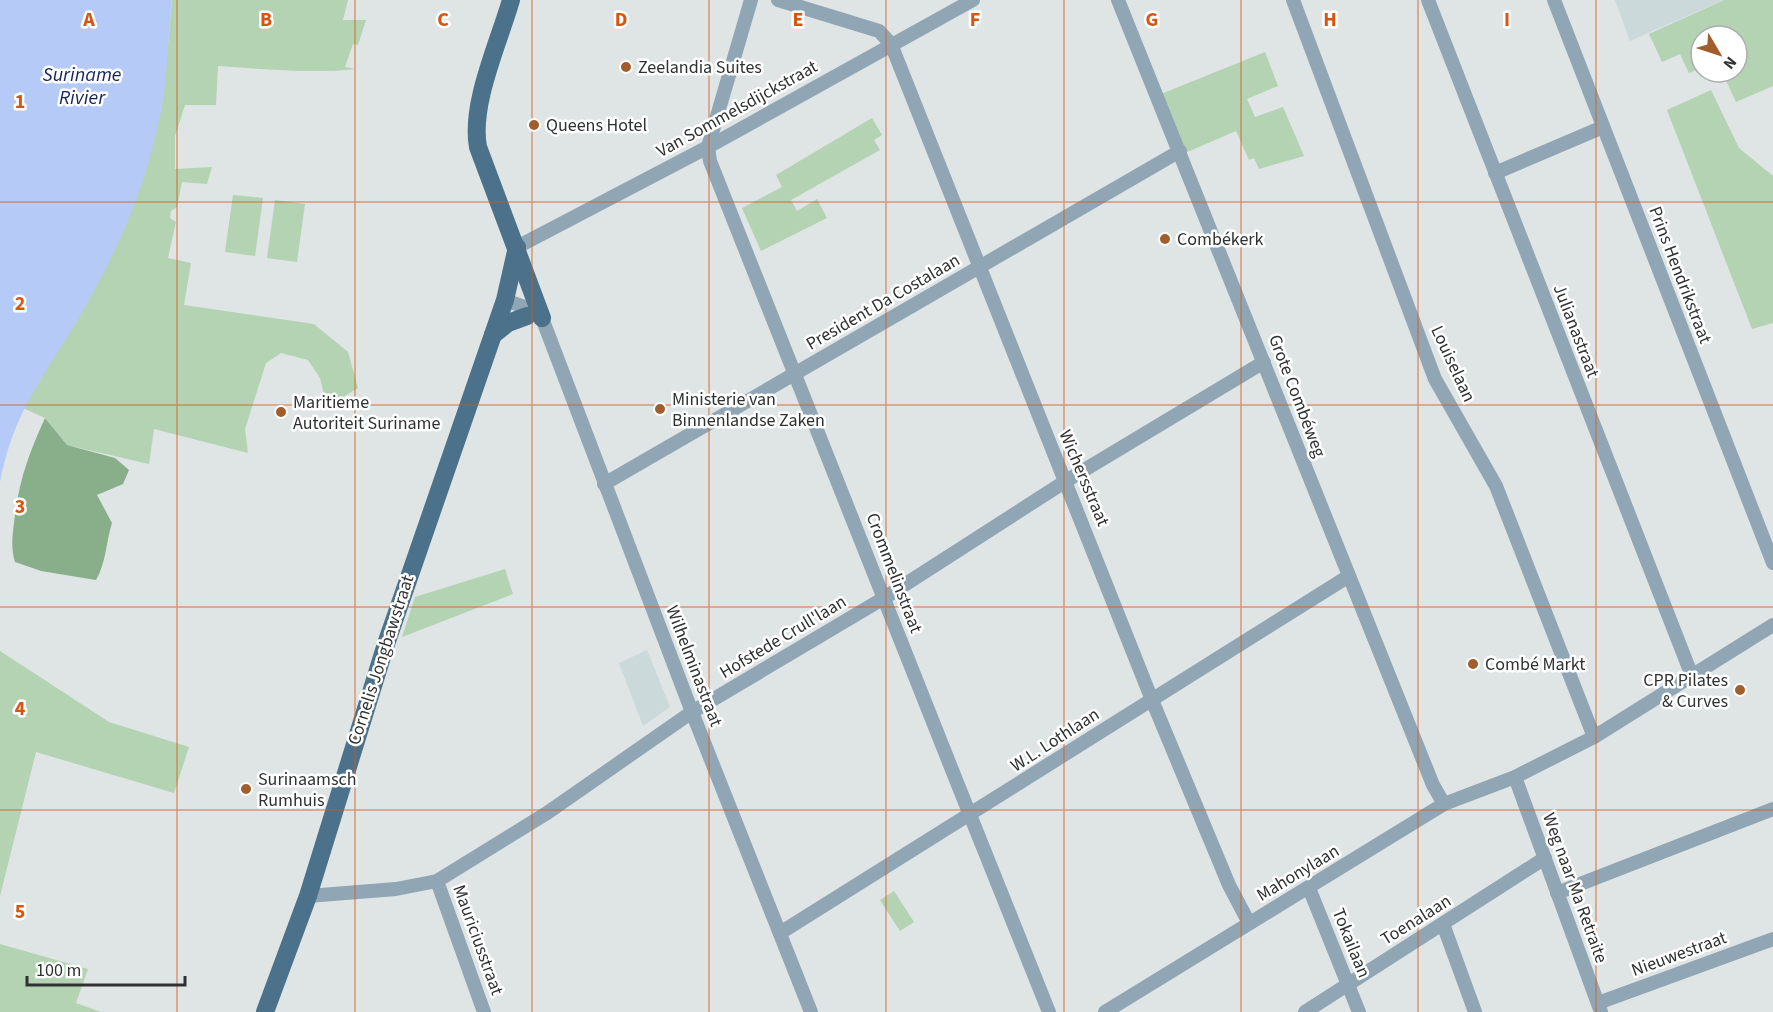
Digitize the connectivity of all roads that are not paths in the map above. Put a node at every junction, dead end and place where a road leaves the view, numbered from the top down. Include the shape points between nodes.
1 (511, 0) edge
2 (751, 0) edge
3 (778, 0) edge
4 (973, 0) edge
5 (1118, 0) edge
6 (1293, 0) edge
7 (1428, 0) edge
8 (1554, 0) edge
9 (891, 44) junction
10 (1603, 127) junction
11 (708, 147) junction
12 (1180, 152) junction
13 (1495, 173) junction
14 (517, 247) junction
15 (979, 267) junction
16 (503, 305) junction
17 (538, 322) junction
18 (492, 336) junction
19 (1263, 362) junction
20 (797, 374) junction
21 (1066, 481) junction
22 (604, 484) junction
23 (1773, 563) edge
24 (1349, 576) junction
25 (884, 598) junction
26 (1773, 625) edge
27 (1692, 675) junction
28 (1152, 700) junction
29 (692, 712) junction
30 (1594, 737) junction
31 (1515, 777) junction
32 (1444, 804) junction
33 (1773, 809) edge
34 (969, 816) junction
35 (1545, 858) junction
36 (437, 881) junction
37 (1309, 888) junction
38 (1557, 892) junction
39 (308, 896) junction
40 (1249, 923) junction
41 (1443, 924) junction
42 (780, 933) junction
43 (1773, 939) edge
44 (1349, 984) junction
45 (1600, 1008) edge
46 (265, 1012) edge
47 (484, 1012) edge
48 (811, 1012) edge
49 (1049, 1012) edge
50 (1105, 1012) edge
51 (1305, 1012) edge
52 (1359, 1012) edge
53 (1475, 1012) edge

1 - 14 main road via 475,132
2 - 11 street
3 - 9 street via 879,31
4 - 9 street, Van Sommelsdijckstraat
5 - 12 street, Grote Combéweg
6 - 30 street, Louiselaan via 1435,379 1496,486
7 - 13 street, Julianastraat
8 - 10 street, Prins Hendrikstraat
9 - 11 street, Van Sommelsdijckstraat
9 - 15 street, Wichersstraat
10 - 13 street
10 - 23 street, Prins Hendrikstraat
11 - 14 street, Van Sommelsdijckstraat
11 - 20 street, Crommelinstraat via 710,161
12 - 15 street, President Da Costalaan
12 - 19 street, Grote Combéweg
13 - 27 street, Julianastraat
14 - 16 main road, Cornelis Jongbawstraat
14 - 17 main road
15 - 20 street, President Da Costalaan
15 - 21 street, Wichersstraat
16 - 17 street via 528,308
16 - 18 main road, Cornelis Jongbawstraat
17 - 18 main road via 508,323
17 - 22 street, Wilhelminastraat
18 - 39 main road, Cornelis Jongbawstraat via 386,644
19 - 21 street, Hofstede Crull'laan
19 - 24 street, Grote Combéweg
20 - 22 street, President Da Costalaan
20 - 25 street, Crommelinstraat
21 - 25 street, Hofstede Crull'laan
21 - 28 street, Wichersstraat
22 - 29 street, Wilhelminastraat
24 - 28 street, W.L. Lothlaan
24 - 32 street, Grote Combéweg
25 - 29 street, Hofstede Crull'laan
25 - 34 street, Crommelinstraat
26 - 27 street, Mahonylaan
27 - 30 street, Mahonylaan
28 - 34 street, W.L. Lothlaan
28 - 40 street, Wichersstraat via 1229,885
29 - 36 street, Hofstede Crull'laan via 547,813
29 - 42 street, Wilhelminastraat
30 - 31 street, Mahonylaan
31 - 32 street, Mahonylaan
31 - 35 street, Weg naar Ma Retraite
32 - 37 street, Mahonylaan
33 - 38 street
34 - 42 street, W.L. Lothlaan
34 - 49 street, Crommelinstraat
35 - 38 street, Weg naar Ma Retraite
35 - 41 street, Toenalaan
36 - 39 street, Hofstede Crull'laan via 396,889
36 - 47 street, Mauriciusstraat
37 - 40 street, Mahonylaan
37 - 44 street, Tokailaan
38 - 45 street, Weg naar Ma Retraite
39 - 46 main road, Cornelis Jongbawstraat
40 - 50 street, Mahonylaan
41 - 44 street, Toenalaan
41 - 53 street
42 - 48 street, Wilhelminastraat
43 - 45 street, Nieuwestraat
44 - 51 street, Toenalaan
44 - 52 street, Tokailaan

